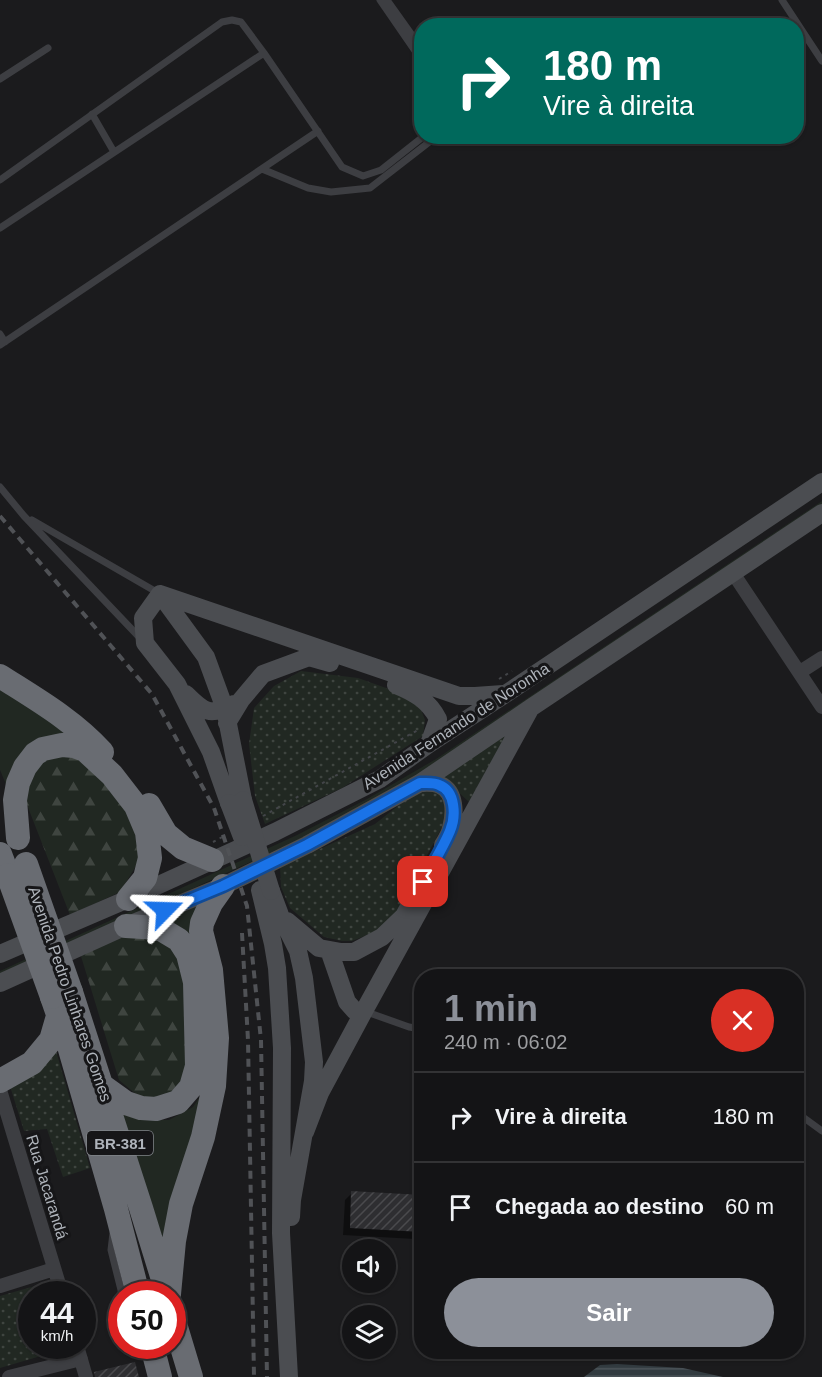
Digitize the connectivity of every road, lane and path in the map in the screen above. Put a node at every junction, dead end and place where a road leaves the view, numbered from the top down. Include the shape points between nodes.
1 (380, 0) edge
2 (387, 0) edge
3 (782, 0) edge
4 (794, 18) edge
5 (804, 34) edge
6 (414, 38) edge
7 (48, 48) dead end
8 (414, 49) edge
9 (264, 53) junction
10 (822, 61) edge
11 (0, 79) edge
12 (92, 114) junction
13 (318, 131) junction
14 (414, 144) edge
15 (427, 144) edge
16 (114, 152) junction
17 (262, 169) junction
18 (0, 180) edge
19 (0, 228) edge
20 (0, 334) edge
21 (3, 344) edge
22 (822, 483) edge
23 (0, 488) edge
24 (822, 513) edge
25 (24, 516) junction
26 (733, 573) junction
27 (160, 594) junction
28 (145, 643) junction
29 (822, 658) edge
30 (800, 672) junction
31 (0, 676) edge
32 (177, 684) junction
33 (507, 693) junction
34 (532, 707) junction
35 (822, 707) edge
36 (231, 711) junction
37 (429, 744) junction
38 (420, 783) junction
39 (0, 798) edge
40 (236, 801) junction
41 (18, 838) junction
42 (212, 860) junction
43 (11, 864) edge
44 (223, 886) junction
45 (265, 891) junction
46 (128, 898) junction
47 (280, 915) junction
48 (126, 926) junction
49 (324, 949) junction
50 (298, 951) junction
51 (0, 954) edge
52 (277, 968) junction
53 (0, 983) edge
54 (60, 1002) junction
55 (364, 1011) junction
56 (414, 1028) edge
57 (282, 1048) junction
58 (341, 1056) junction
59 (314, 1062) junction
60 (0, 1081) edge
61 (101, 1085) junction
62 (0, 1090) edge
63 (804, 1118) edge
64 (822, 1131) edge
65 (305, 1132) junction
66 (116, 1209) junction
67 (54, 1269) junction
68 (58, 1281) edge
69 (119, 1281) edge
70 (135, 1281) edge
71 (164, 1281) edge
72 (169, 1281) edge
73 (0, 1286) edge
74 (285, 1288) junction
75 (81, 1359) joint
76 (155, 1359) edge
77 (186, 1359) edge
78 (9, 1377) edge
79 (86, 1377) edge
80 (160, 1377) edge
81 (191, 1377) edge
82 (289, 1377) edge

1 - 8 lane
2 - 6 lane
3 - 4 lane
5 - 10 lane
7 - 11 lane
9 - 12 lane via 241,22 222,22
9 - 13 lane
9 - 16 lane
12 - 16 lane
12 - 18 lane
13 - 14 lane via 342,167 363,177 381,170
13 - 17 lane
15 - 17 lane via 370,188 331,192 308,188
16 - 19 lane
17 - 21 lane
20 - 21 lane
22 - 33 main road, Avenida Fernando de Noronha
23 - 25 lane
24 - 26 main road, Avenida Fernando de Noronha
25 - 27 lane
25 - 28 lane
26 - 30 street
26 - 34 main road, Avenida Fernando de Noronha
27 - 28 main road via 143,618
27 - 33 main road via 459,696
27 - 36 main road via 206,657
28 - 32 main road
29 - 30 street
30 - 35 street
31 - 42 highway via 60,714 92,740 149,804 166,834 183,848
32 - 36 main road via 200,708
32 - 40 main road
33 - 37 main road, Avenida Fernando de Noronha
34 - 38 main road, Avenida Fernando de Noronha
34 - 55 main road
36 - 37 main road via 263,675 309,657 414,692 438,719
36 - 40 main road
37 - 42 main road, Avenida Fernando de Noronha via 380,779
38 - 44 main road, Avenida Fernando de Noronha
38 - 49 main road via 446,788 454,809 451,830 404,916 382,937 354,952
39 - 41 highway, Avenida Pedro Linhares Gomes / BR-381
40 - 45 main road, bridge
41 - 43 highway, Avenida Pedro Linhares Gomes / BR-381
41 - 46 highway via 15,800 25,766 43,749 62,745 85,750 112,775 136,806 147,832 150,858 145,878
42 - 46 main road, Avenida Fernando de Noronha
43 - 54 highway, Avenida Pedro Linhares Gomes / BR-381, bridge
44 - 48 main road, Avenida Fernando de Noronha
44 - 72 highway via 201,923 211,970 217,1038 214,1086 203,1137 181,1204
45 - 47 main road
45 - 52 main road
46 - 51 main road, Avenida Fernando de Noronha
47 - 49 main road
47 - 50 main road
48 - 53 main road, Avenida Fernando de Noronha
48 - 61 highway via 159,928 179,940 188,954 195,982 197,1066 191,1087 178,1102 156,1109 126,1103
49 - 50 main road
49 - 55 main road via 347,1002 355,1011
50 - 52 main road
50 - 59 main road
52 - 57 main road
54 - 60 highway via 51,1040 32,1062
54 - 61 highway, Avenida Pedro Linhares Gomes / BR-381
54 - 66 highway, Avenida Pedro Linhares Gomes / BR-381
55 - 56 lane
55 - 58 main road
57 - 59 main road
57 - 74 main road via 281,1233
58 - 59 main road
58 - 65 main road
59 - 65 main road
61 - 71 highway, Avenida Pedro Linhares Gomes / BR-381
62 - 67 street, Rua Jacarandá
63 - 64 lane
65 - 74 main road via 292,1200
66 - 69 lane via 111,1250
66 - 70 highway, Avenida Pedro Linhares Gomes / BR-381
67 - 68 street, Rua Jacarandá
67 - 73 street
74 - 82 main road
75 - 78 street
75 - 79 street
76 - 80 highway
77 - 81 highway

